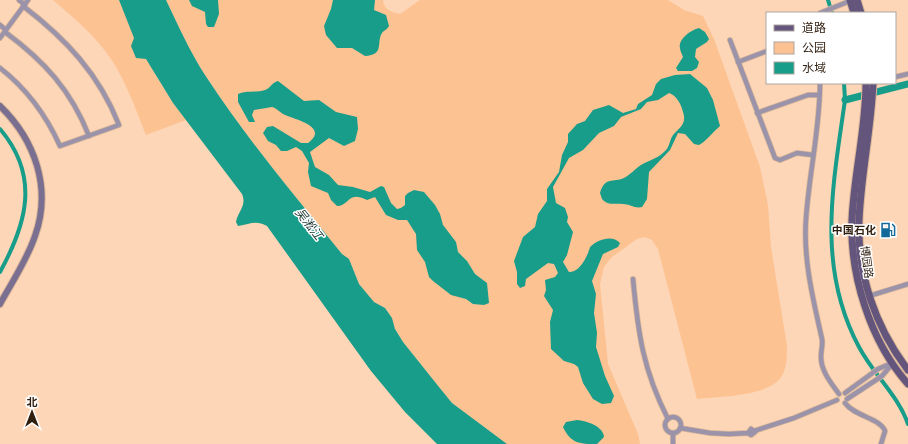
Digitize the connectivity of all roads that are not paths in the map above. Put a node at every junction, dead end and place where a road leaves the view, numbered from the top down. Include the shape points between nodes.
1 (18, 0) edge
2 (28, 0) edge
3 (852, 0) edge
4 (24, 5) junction
5 (823, 12) edge
6 (854, 12) edge
7 (861, 12) edge
8 (0, 25) edge
9 (6, 31) junction
10 (0, 38) edge
11 (730, 40) dead end
12 (766, 51) edge
13 (738, 62) junction
14 (0, 68) edge
15 (908, 74) edge
16 (896, 77) edge
17 (820, 84) edge
18 (868, 84) edge
19 (819, 95) junction
20 (0, 106) edge
21 (869, 108) junction
22 (757, 113) junction
23 (89, 136) junction
24 (813, 155) junction
25 (633, 279) dead end
26 (908, 284) edge
27 (869, 296) junction
28 (0, 304) edge
29 (893, 363) junction
30 (908, 370) edge
31 (908, 384) edge
32 (839, 394) junction
33 (845, 394) junction
34 (837, 400) junction
35 (846, 401) junction
36 (668, 419) junction
37 (680, 428) junction
38 (673, 433) junction
39 (673, 444) edge
40 (881, 444) edge

1 - 4 street
2 - 4 street
3 - 5 street
3 - 6 main road
3 - 7 main road
4 - 9 street
4 - 23 street via 78,55 106,95 119,125
8 - 9 street
9 - 10 street
9 - 23 street via 51,72 77,109
11 - 13 street
12 - 13 street
13 - 22 street
14 - 23 street via 31,96 60,146
15 - 16 street
17 - 19 street
18 - 21 main road, 博园路
19 - 22 street via 808,94
19 - 24 street
20 - 28 street via 30,144 40,172 42,192 36,236
21 - 27 main road, 博园路 via 859,218 861,258
21 - 29 main road, 博园路 via 852,219 853,249 864,304 872,325
22 - 24 street via 775,158 780,160 799,153
24 - 32 street via 806,220 807,258 823,343 821,362 826,375
25 - 36 street via 644,359
26 - 27 street
27 - 30 main road, 博园路 via 887,338
29 - 31 main road, 博园路
29 - 33 street via 864,378
29 - 35 street via 882,376
32 - 33 street
32 - 34 street
33 - 35 street
34 - 35 street via 841,403
34 - 37 street via 794,418 754,430 753,435 710,433
35 - 40 street via 852,411 882,425 885,431
36 - 37 street via 672,417 678,420
36 - 38 street via 665,428
37 - 38 street
38 - 39 street

